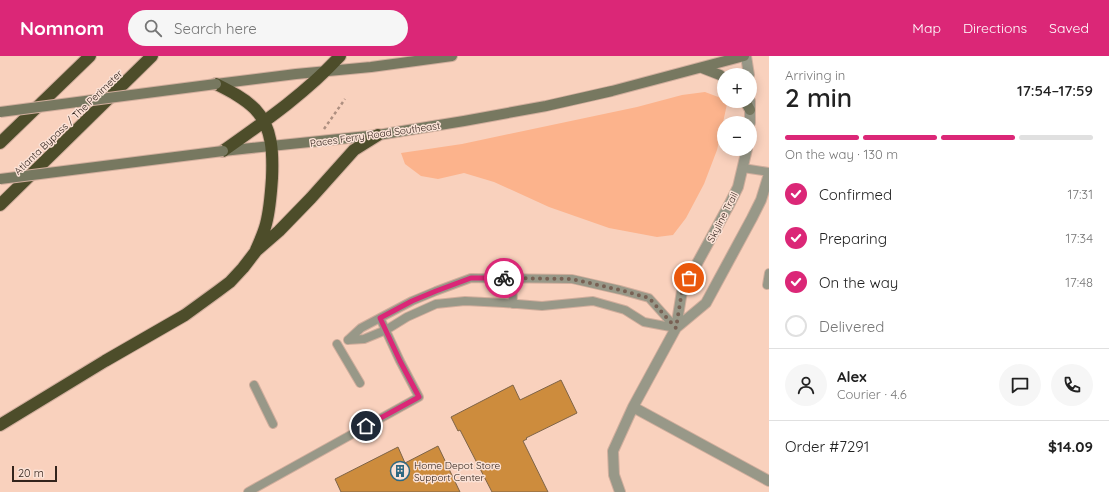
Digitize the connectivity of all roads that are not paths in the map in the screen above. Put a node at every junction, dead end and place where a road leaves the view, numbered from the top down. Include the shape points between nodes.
1 (90, 56) edge
2 (152, 56) edge
3 (340, 56) edge
4 (452, 56) edge
5 (745, 56) edge
6 (702, 68) junction
7 (748, 68) edge
8 (326, 71) junction
9 (717, 74) edge
10 (216, 84) junction
11 (0, 112) edge
12 (264, 122) junction
13 (378, 135) junction
14 (0, 143) edge
15 (272, 146) junction
16 (223, 151) junction
17 (746, 156) edge
18 (743, 168) junction
19 (769, 173) edge
20 (0, 180) edge
21 (0, 205) edge
22 (256, 251) junction
23 (769, 273) edge
24 (512, 278) junction
25 (767, 285) dead end
26 (514, 304) junction
27 (380, 318) junction
28 (676, 328) junction
29 (386, 330) junction
30 (337, 344) dead end
31 (360, 384) dead end
32 (254, 385) dead end
33 (633, 407) junction
34 (273, 424) dead end
35 (0, 425) edge
36 (769, 481) edge
37 (248, 492) edge
38 (620, 492) edge

1 - 14 highway
2 - 21 highway, Atlanta Bypass / The Perimeter
3 - 8 highway
4 - 8 main road
5 - 6 main road, Paces Ferry Road Southeast
5 - 7 street
6 - 9 main road
6 - 13 main road, Paces Ferry Road Southeast via 546,106
8 - 10 main road
8 - 12 highway
10 - 11 main road, bridge
10 - 12 highway via 244,100 255,109
12 - 15 highway
12 - 16 highway
13 - 15 main road, Paces Ferry Road Southeast
13 - 22 highway via 354,150 279,231
15 - 16 main road, Paces Ferry Road Southeast
15 - 22 highway via 269,209
16 - 20 main road, Paces Ferry Road Southeast, bridge
17 - 18 street, Skyline Trail
18 - 19 lane
18 - 28 street, Skyline Trail via 738,187 682,291
19 - 28 street, Skyline Trail via 752,218 706,303
22 - 35 highway via 230,282 185,315
23 - 25 lane
24 - 26 lane
24 - 27 lane via 471,278 412,301
24 - 28 lane via 572,279 649,298
26 - 28 lane via 542,306 593,301 625,310 644,322
26 - 29 lane via 436,304
27 - 29 lane
27 - 29 lane via 361,328 348,340 364,339
28 - 33 street, Skyline Trail
29 - 37 lane via 419,397
30 - 31 lane
32 - 34 lane
33 - 36 street
33 - 38 street, Skyline Trail via 613,451 614,475

